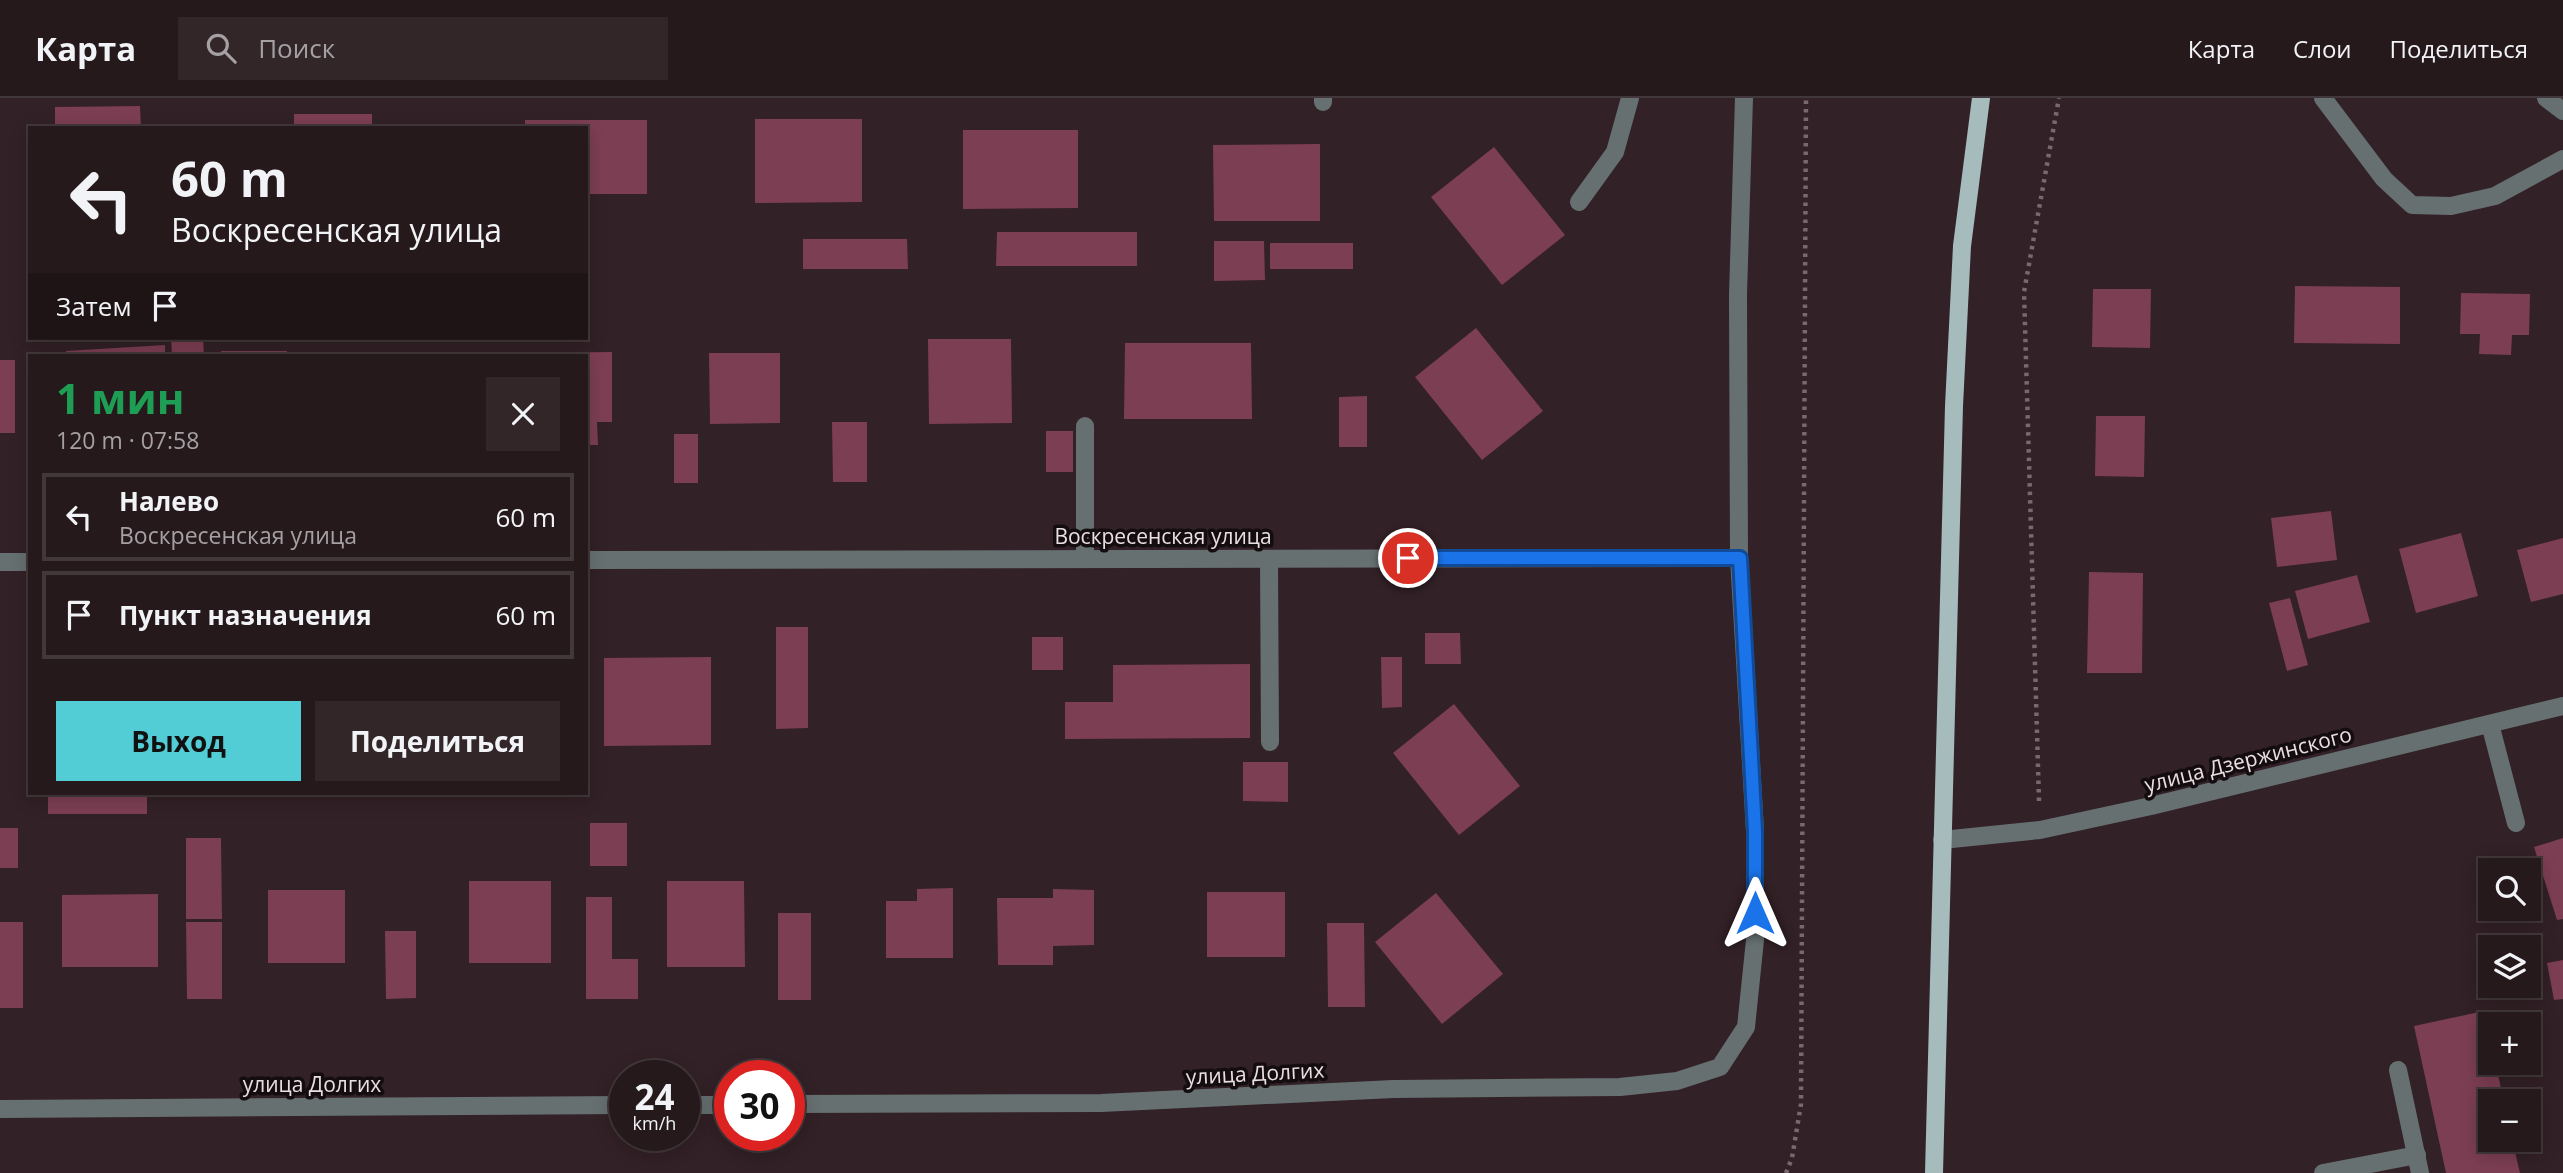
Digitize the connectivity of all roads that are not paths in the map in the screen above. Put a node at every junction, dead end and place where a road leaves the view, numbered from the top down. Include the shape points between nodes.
1 (1630, 98) edge
2 (1744, 98) edge
3 (1981, 98) edge
4 (2323, 98) edge
5 (2546, 98) edge
6 (2563, 111) edge
7 (2563, 159) edge
8 (1579, 202) dead end
9 (1085, 426) dead end
10 (1740, 558) junction
11 (1085, 559) junction
12 (1269, 559) junction
13 (588, 560) edge
14 (0, 562) edge
15 (28, 562) edge
16 (2563, 706) edge
17 (2490, 724) junction
18 (1270, 742) dead end
19 (2516, 823) dead end
20 (1942, 840) junction
21 (2398, 1070) dead end
22 (805, 1104) edge
23 (609, 1105) edge
24 (0, 1109) edge
25 (2418, 1164) edge
26 (1934, 1173) edge
27 (2323, 1173) edge

1 - 8 street via 1615,152
2 - 10 street via 1738,295
3 - 20 main road via 1962,246
4 - 7 street via 2384,179 2412,205 2451,206 2494,196
5 - 6 street
9 - 11 street
10 - 12 street, Воскресенская улица
10 - 22 street, улица Долгих via 1755,831 1755,940 1746,1027 1720,1067 1677,1082 1620,1087 1393,1089 1101,1103
11 - 12 street, Воскресенская улица
11 - 13 street, Воскресенская улица
12 - 18 street
14 - 15 street
16 - 17 street, улица Дзержинского
17 - 19 street
17 - 20 street, улица Дзержинского via 2040,830
20 - 26 main road
21 - 25 street
23 - 24 street, улица Долгих
25 - 27 street

